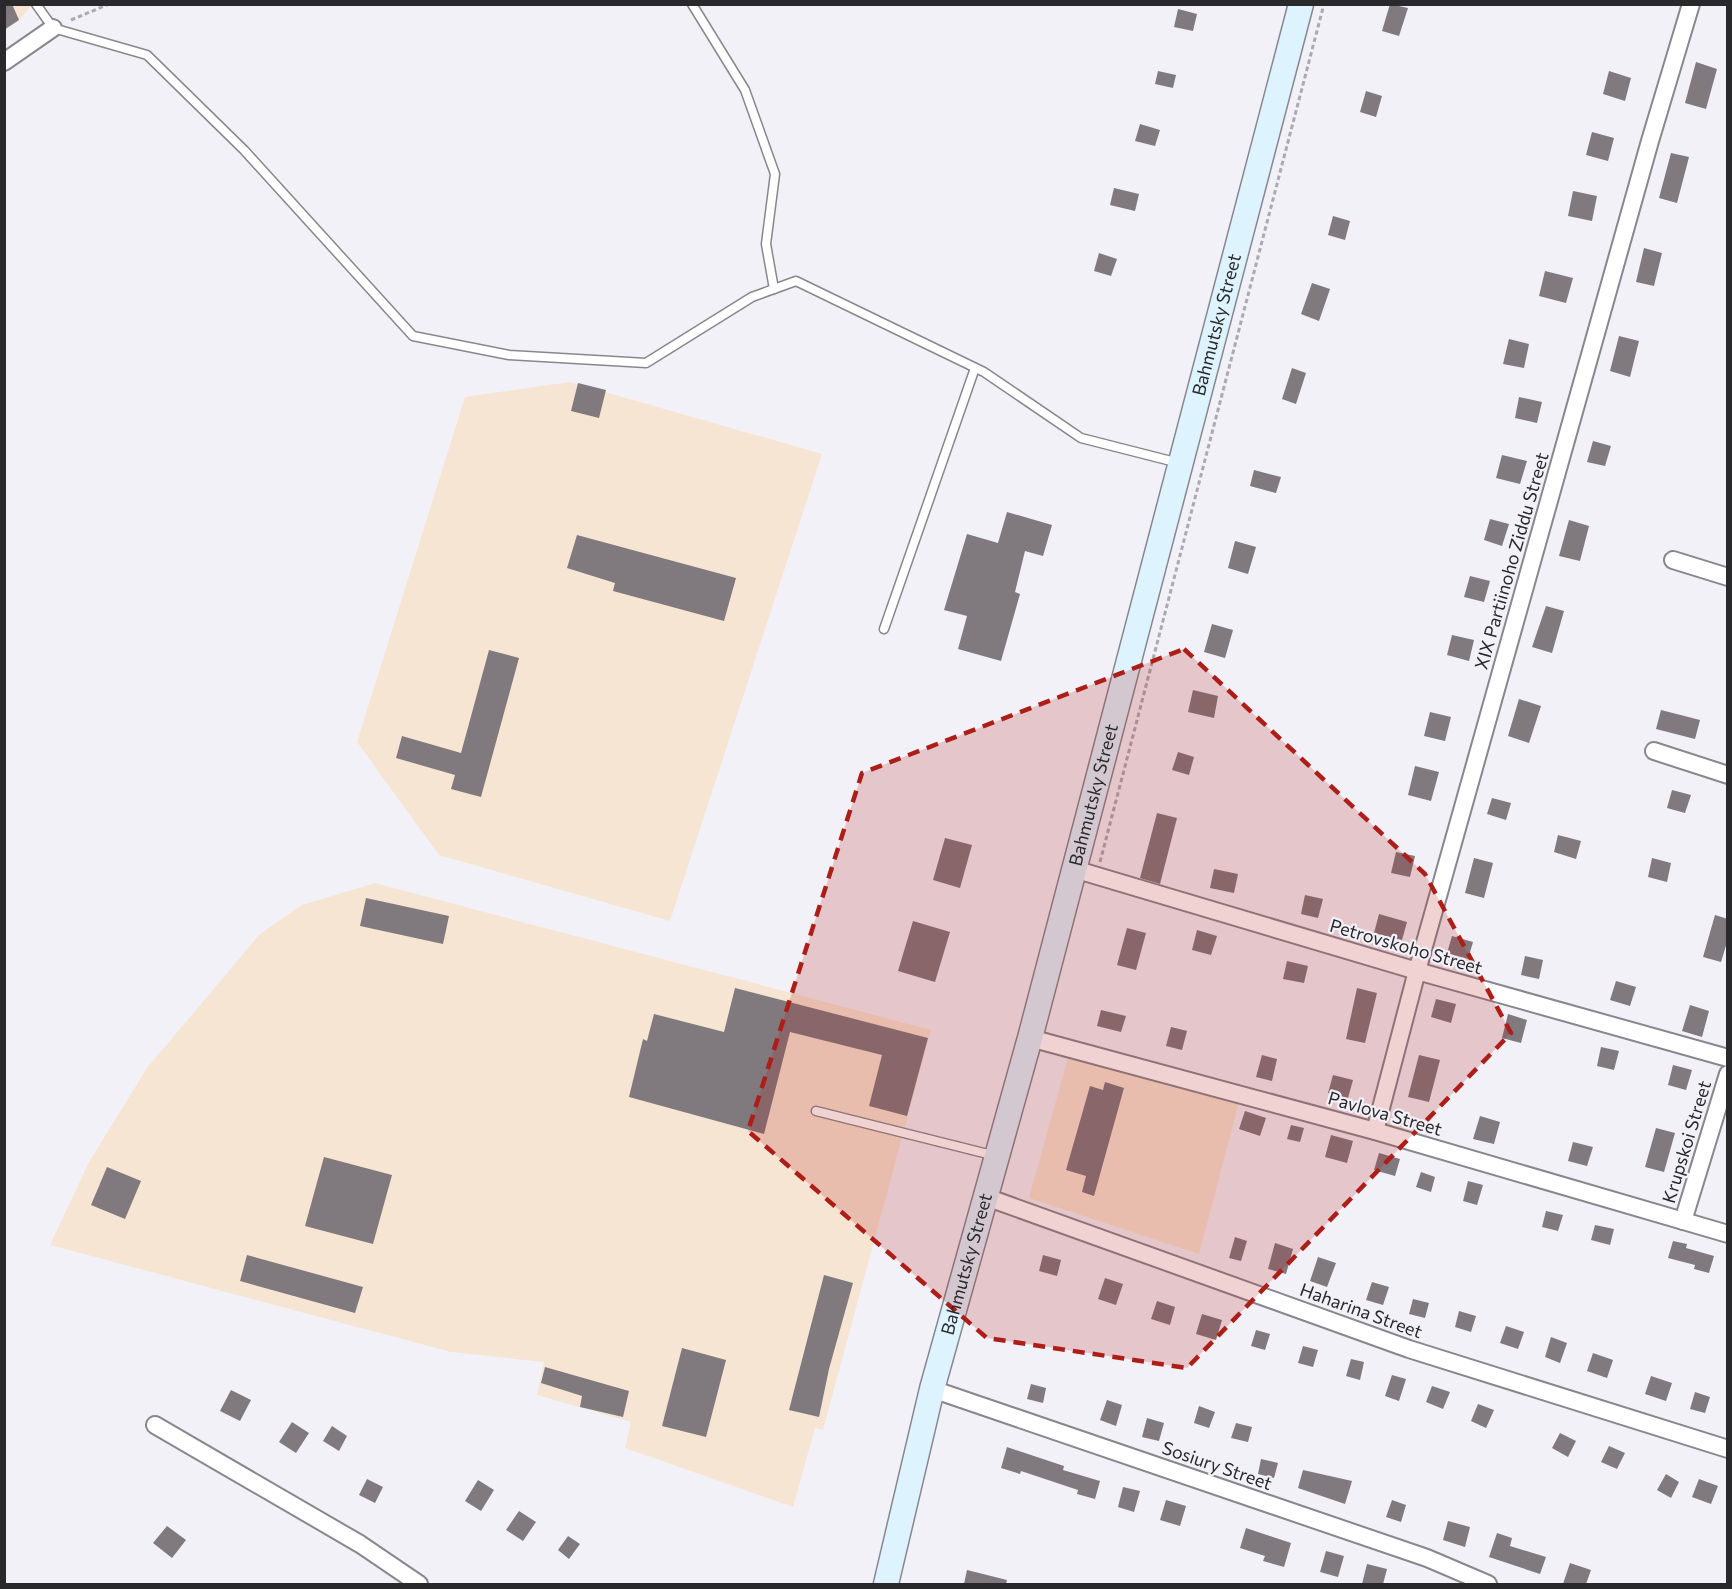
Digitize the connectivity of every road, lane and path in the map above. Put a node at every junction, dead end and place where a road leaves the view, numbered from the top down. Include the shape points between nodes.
1 (36, 4) edge
2 (110, 4) edge
3 (692, 4) edge
4 (1301, 4) edge
5 (1324, 4) edge
6 (1691, 4) edge
7 (53, 28) junction
8 (4, 62) edge
9 (774, 289) junction
10 (975, 368) junction
11 (1180, 463) junction
12 (1673, 560) dead end
13 (1728, 577) edge
14 (884, 629) dead end
15 (1654, 751) dead end
16 (1728, 775) edge
17 (1085, 873) junction
18 (1417, 971) junction
19 (1030, 1038) junction
20 (1728, 1058) edge
21 (1728, 1074) edge
22 (816, 1111) dead end
23 (1375, 1131) junction
24 (997, 1156) junction
25 (986, 1197) junction
26 (1683, 1221) junction
27 (1728, 1234) edge
28 (932, 1389) junction
29 (155, 1425) dead end
30 (1728, 1449) edge
31 (419, 1584) edge
32 (886, 1584) edge
33 (1488, 1584) edge

1 - 7 lane
2 - 7 path
3 - 9 lane via 745,90 775,174 766,244
4 - 11 main road, Bahmutsky Street
5 - 17 path
6 - 18 street, XIX Partiinoho Ziddu Street
7 - 8 street
7 - 9 lane via 147,55 244,150 413,336 509,355 646,363 752,297
9 - 10 lane via 796,281
10 - 11 lane via 1081,438
10 - 14 lane
11 - 17 main road, Bahmutsky Street
12 - 13 street
15 - 16 street
17 - 18 street, Petrovskoho Street
17 - 19 main road, Bahmutsky Street
18 - 20 street, Petrovskoho Street
18 - 23 street, XIX Partiinoho Ziddu Street
19 - 23 street, Pavlova Street
19 - 24 main road, Bahmutsky Street
21 - 26 street, Krupskoi Street
22 - 24 lane
23 - 26 street, Pavlova Street
24 - 25 main road, Bahmutsky Street
25 - 28 main road, Bahmutsky Street
25 - 30 street, Haharina Street via 1408,1349
26 - 27 street, Pavlova Street
28 - 32 main road, Bahmutsky Street
28 - 33 street, Sosiury Street via 1426,1558
29 - 31 street via 360,1544

